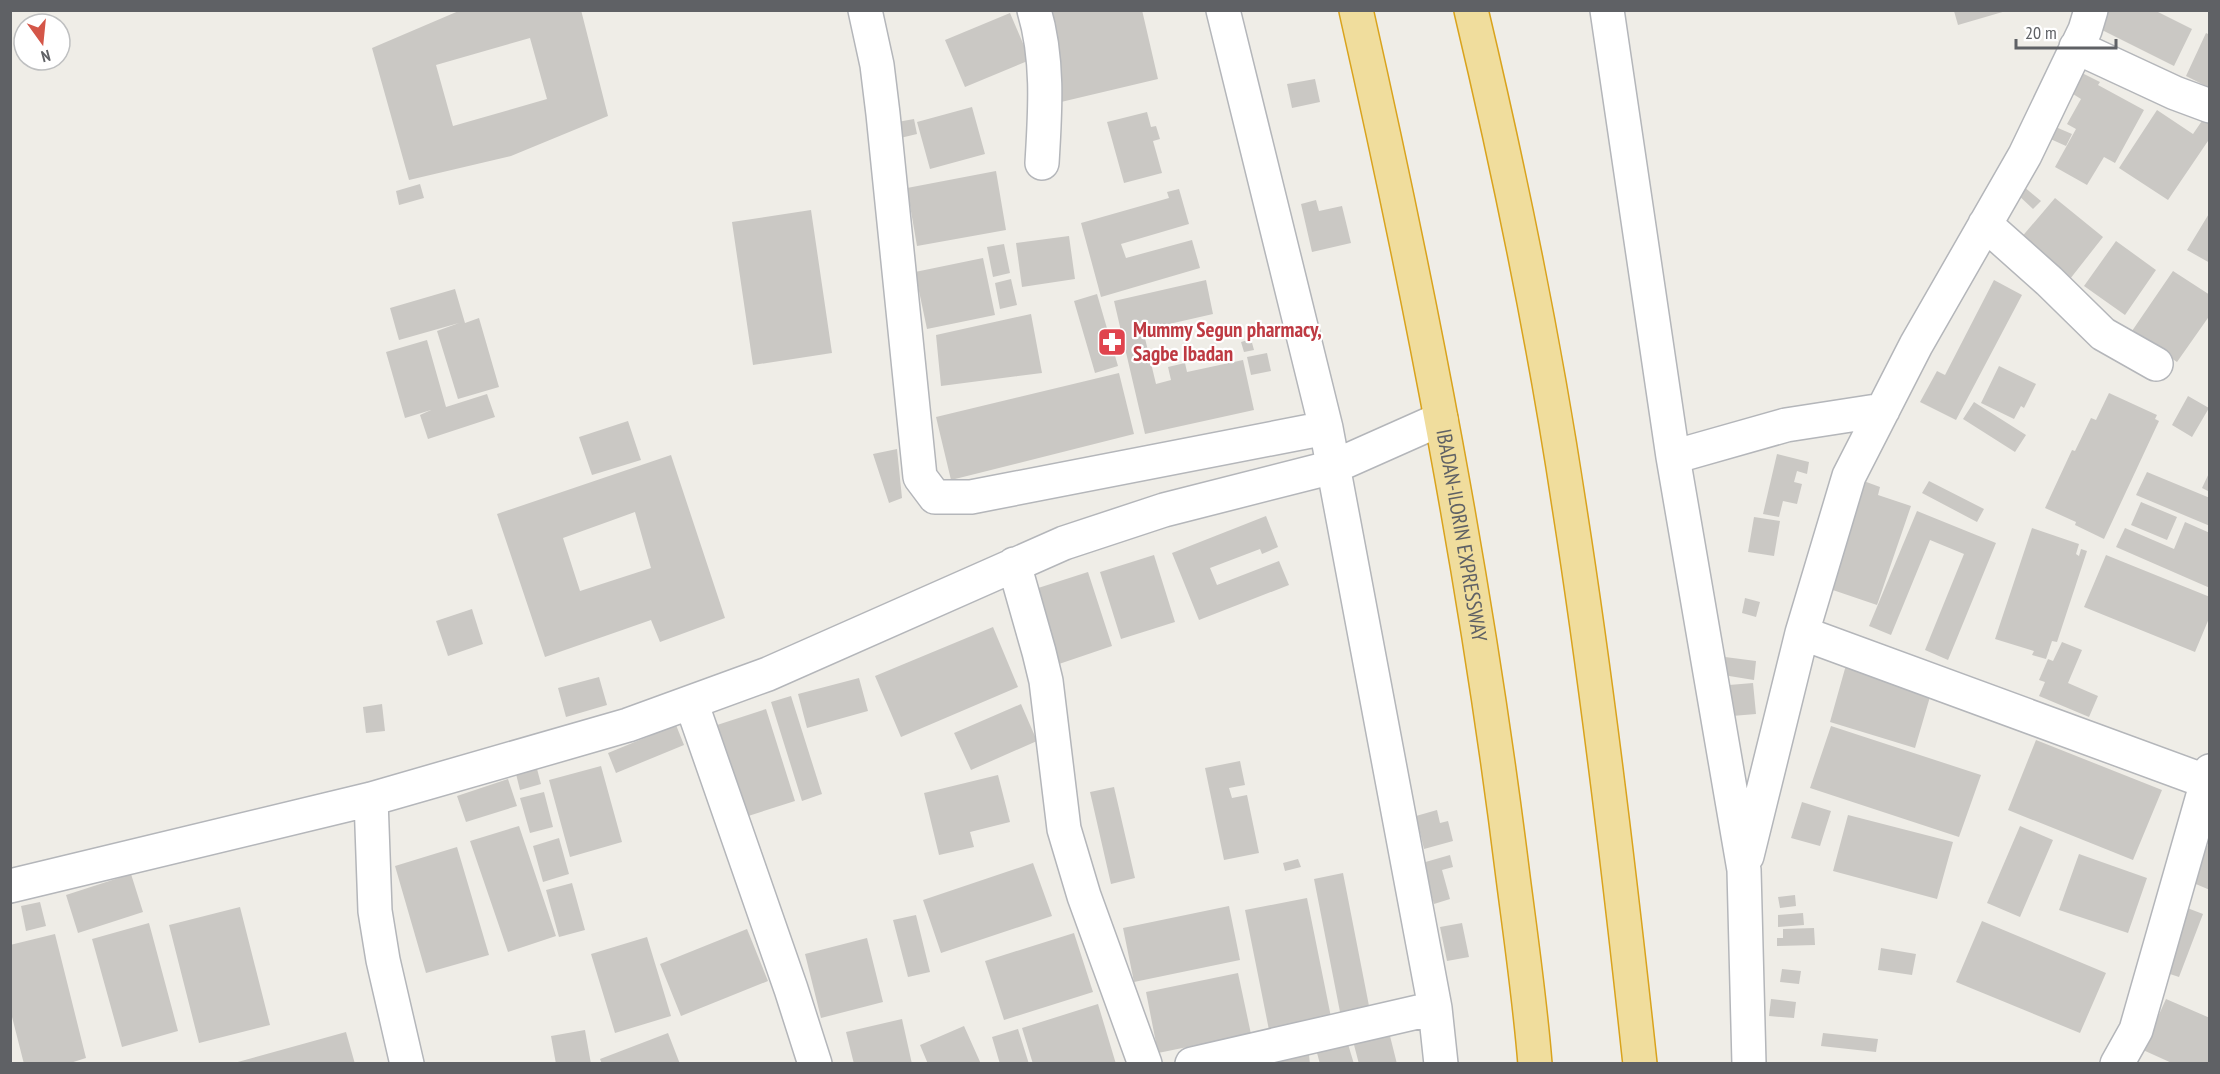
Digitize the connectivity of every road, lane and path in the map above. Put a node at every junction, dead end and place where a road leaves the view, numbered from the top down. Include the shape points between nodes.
1 (865, 10) edge
2 (1034, 10) edge
3 (1223, 10) edge
4 (1356, 10) edge
5 (1472, 10) edge
6 (1606, 10) edge
7 (2091, 10) edge
8 (2076, 47) junction
9 (2210, 106) edge
10 (1042, 163) dead end
11 (1985, 224) junction
12 (2156, 364) dead end
13 (1883, 410) junction
14 (1441, 419) junction
15 (1326, 428) junction
16 (1673, 457) junction
17 (1333, 467) junction
18 (1014, 564) junction
19 (1802, 633) junction
20 (691, 702) junction
21 (2207, 776) edge
22 (372, 799) junction
23 (1744, 870) junction
24 (10, 886) edge
25 (1435, 1008) junction
26 (407, 1064) edge
27 (815, 1064) edge
28 (1145, 1064) edge
29 (1192, 1064) edge
30 (1441, 1064) edge
31 (1535, 1064) edge
32 (1640, 1064) edge
33 (1749, 1064) edge
34 (2117, 1064) edge

1 - 15 street via 883,114 920,477 935,497 971,497
2 - 10 street via 1041,33 1045,107
3 - 15 street
4 - 14 highway, IBADAN-ILORIN EXPRESSWAY
5 - 32 highway via 1516,209 1570,506
6 - 16 street
7 - 8 street
8 - 9 street
8 - 11 street via 2025,154
11 - 12 street via 2103,334
11 - 13 street
13 - 16 street via 1786,425
13 - 19 street via 1849,476
14 - 17 street
14 - 31 highway, IBADAN-ILORIN EXPRESSWAY via 1497,751
15 - 17 street
16 - 23 street
17 - 18 street via 1164,510
17 - 25 street
18 - 20 street via 768,674
18 - 28 street via 1046,681 1064,829 1084,897
19 - 21 street
19 - 23 street
20 - 22 street via 628,725
20 - 27 street
21 - 34 street via 2136,1030
22 - 24 street
22 - 26 street via 375,911
23 - 33 street
25 - 29 street
25 - 30 street

